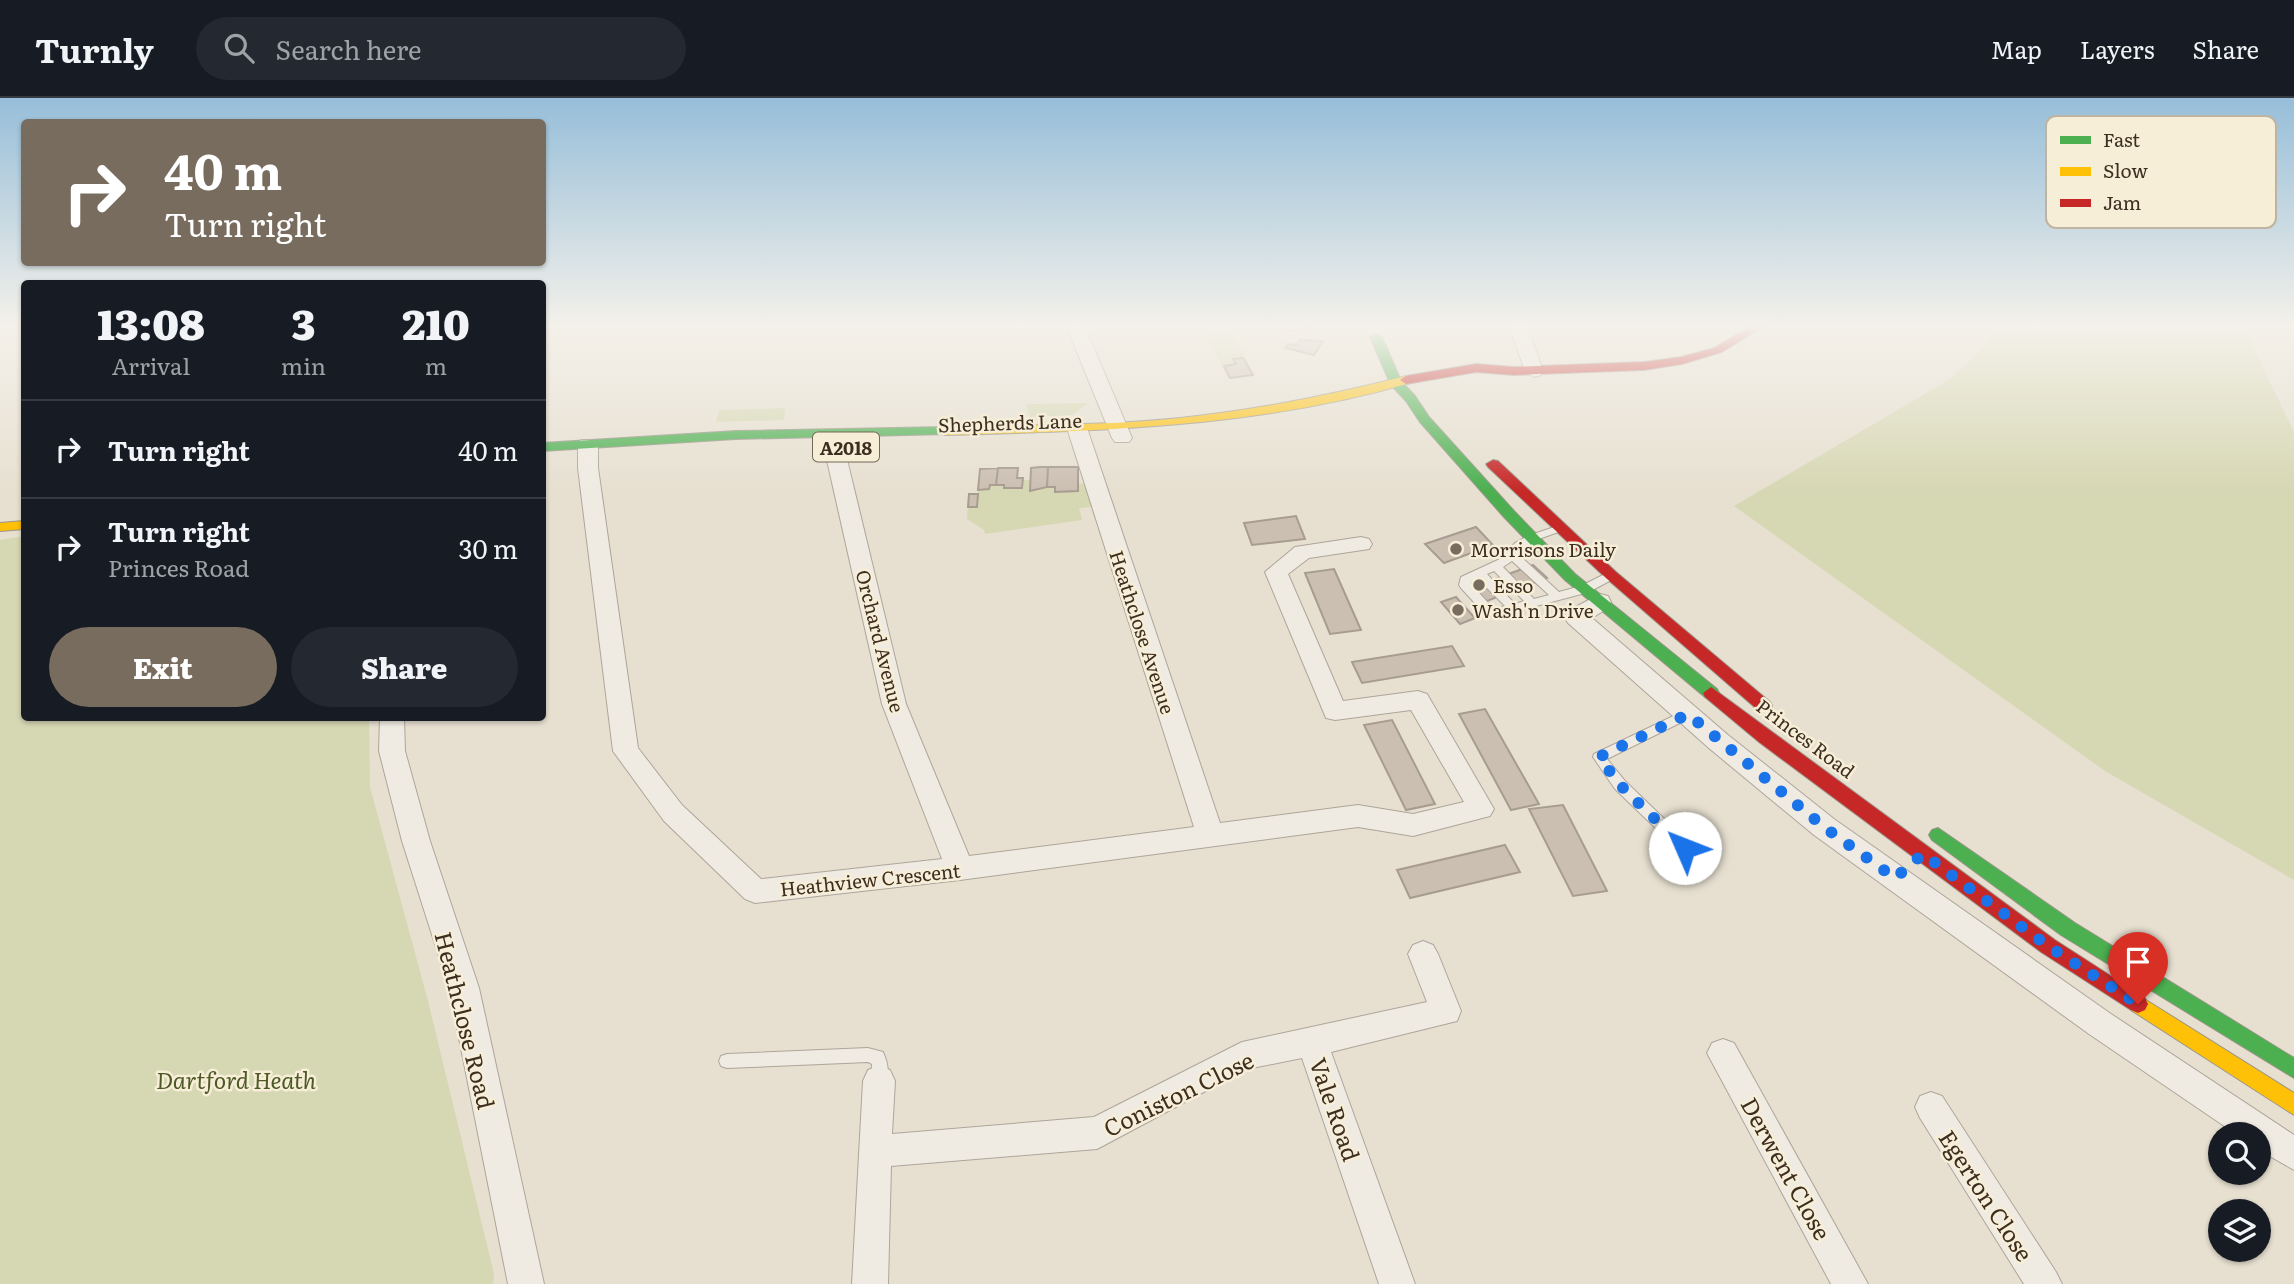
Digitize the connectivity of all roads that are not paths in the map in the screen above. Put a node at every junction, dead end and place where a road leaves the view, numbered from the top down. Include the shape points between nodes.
1 (1097, 380) edge
2 (1402, 380) edge
3 (1416, 380) edge
4 (1478, 380) edge
5 (1395, 382) junction
6 (1422, 395) junction
7 (1121, 432) junction
8 (1079, 435) junction
9 (546, 447) edge
10 (834, 447) junction
11 (588, 452) junction
12 (1484, 456) dead end
13 (561, 462) dead end
14 (21, 525) edge
15 (0, 527) edge
16 (1560, 528) junction
17 (1532, 538) junction
18 (1362, 544) dead end
19 (1512, 555) junction
20 (1496, 567) junction
21 (1479, 573) junction
22 (1611, 575) junction
23 (1592, 596) junction
24 (1558, 597) junction
25 (1533, 604) junction
26 (1513, 608) junction
27 (1688, 714) junction
28 (1779, 719) dead end
29 (392, 721) edge
30 (1923, 824) dead end
31 (1210, 835) junction
32 (1923, 854) junction
33 (1701, 863) dead end
34 (960, 869) junction
35 (1895, 878) junction
36 (1423, 954) dead end
37 (1312, 1042) junction
38 (1723, 1053) dead end
39 (727, 1062) dead end
40 (2294, 1069) edge
41 (879, 1081) joint
42 (2294, 1105) edge
43 (1930, 1107) dead end
44 (875, 1151) junction
45 (2294, 1154) edge
46 (526, 1284) edge
47 (870, 1284) edge
48 (1397, 1284) edge
49 (1850, 1284) edge
50 (2044, 1284) edge

1 - 7 street
2 - 5 main road, Shepherds Lane / A2018
3 - 6 main road, Princes Road
4 - 6 main road, Shepherds Lane / A2018
5 - 6 main road, Princes Road
5 - 7 main road, Shepherds Lane / A2018 via 1247,413
6 - 7 main road, Shepherds Lane / A2018 via 1245,427
6 - 17 main road, Princes Road via 1424,419
7 - 8 main road, Shepherds Lane / A2018
8 - 10 main road, Shepherds Lane / A2018
8 - 11 main road, Shepherds Lane / A2018 via 737,435
8 - 31 street, Heathclose Avenue
9 - 11 main road, Shepherds Lane / A2018
10 - 11 main road, Shepherds Lane / A2018
10 - 34 street, Orchard Avenue via 894,704
11 - 13 main road, Shepherds Lane / A2018
11 - 34 street, Heathview Crescent via 626,751 673,813 755,891
12 - 16 main road, Princes Road
14 - 15 main road
16 - 17 lane
16 - 22 main road, Princes Road
17 - 19 lane
17 - 23 main road, Princes Road
18 - 31 street, Heathview Crescent via 1303,552 1276,572 1335,711 1418,700 1481,809 1413,825 1358,816
19 - 20 lane
19 - 24 lane
20 - 21 lane
20 - 25 lane
21 - 26 lane
21 - 26 lane via 1465,580 1465,585 1487,609 1495,613
22 - 23 lane
22 - 28 main road, Princes Road
23 - 24 lane
23 - 27 street via 1576,617
23 - 32 main road, Princes Road via 1765,738
24 - 25 lane
25 - 26 lane
27 - 33 lane via 1599,757 1620,785
27 - 35 street via 1824,827
29 - 46 street, Heathclose Road via 392,751 416,841 464,988
30 - 40 main road via 2068,929
31 - 34 street, Heathview Crescent
32 - 35 street
32 - 42 main road, Princes Road via 2048,946
35 - 45 street
36 - 37 street, Vale Road via 1447,1010
37 - 44 street, Coniston Close via 1242,1055 1097,1133
37 - 48 street, Vale Road
38 - 49 street, Derwent Close
39 - 41 lane via 868,1055 877,1057 880,1064
41 - 44 street
43 - 50 street, Egerton Close
44 - 47 street

